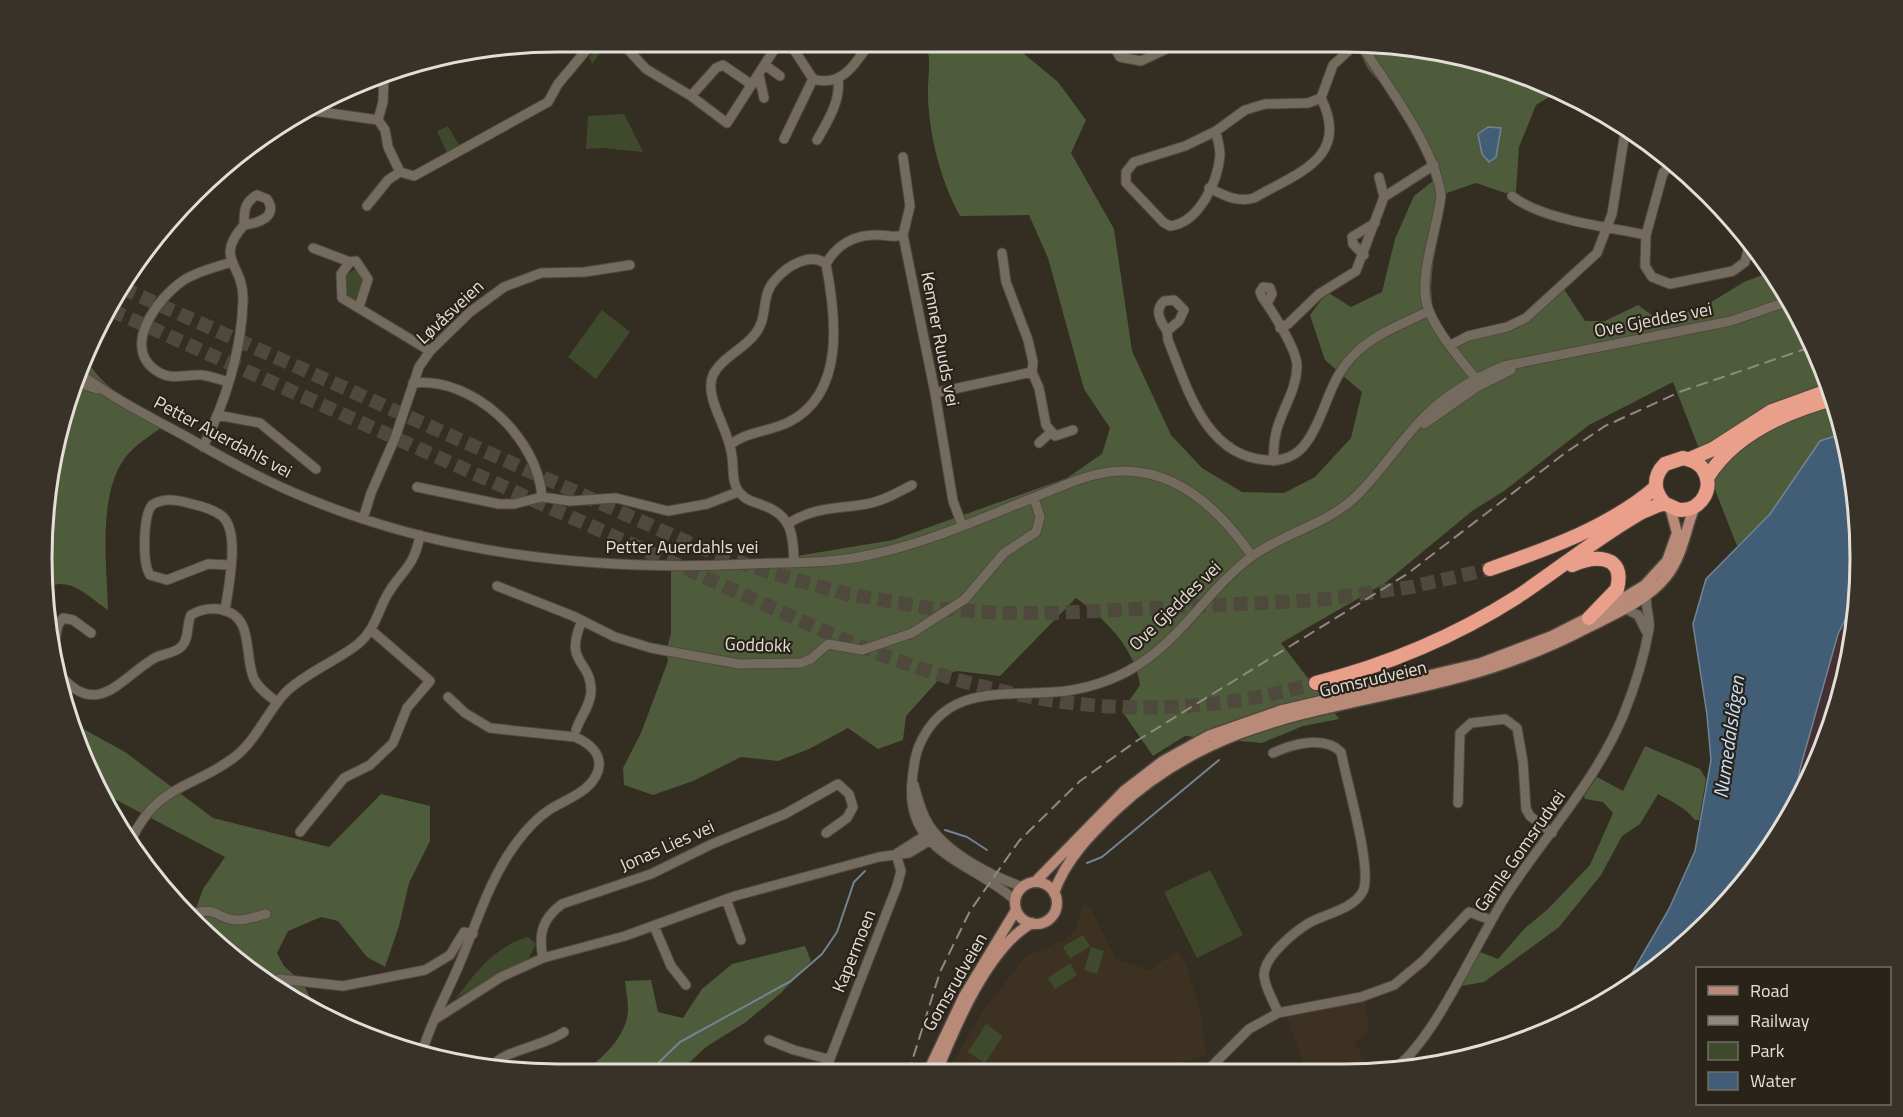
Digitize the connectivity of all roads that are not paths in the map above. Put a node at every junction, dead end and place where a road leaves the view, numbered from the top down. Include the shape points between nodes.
1 (585, 52) edge
2 (630, 52) edge
3 (772, 52) edge
4 (795, 52) edge
5 (863, 52) edge
6 (1117, 52) edge
7 (1160, 52) edge
8 (1348, 52) edge
9 (1365, 53) edge
10 (765, 65) junction
11 (759, 75) junction
12 (780, 76) dead end
13 (813, 79) junction
14 (838, 79) junction
15 (383, 84) edge
16 (752, 85) junction
17 (692, 96) junction
18 (764, 98) dead end
19 (1321, 98) junction
20 (321, 112) edge
21 (378, 120) junction
22 (1216, 131) junction
23 (1624, 137) edge
24 (784, 139) dead end
25 (817, 140) dead end
26 (903, 157) dead end
27 (1434, 165) junction
28 (1667, 169) edge
29 (400, 172) junction
30 (1379, 177) dead end
31 (1209, 188) junction
32 (1512, 196) dead end
33 (1384, 197) junction
34 (367, 206) dead end
35 (1375, 223) junction
36 (244, 225) dead end
37 (1608, 228) junction
38 (903, 235) junction
39 (1646, 235) junction
40 (313, 248) dead end
41 (1747, 252) edge
42 (1002, 253) dead end
43 (1364, 255) junction
44 (232, 262) junction
45 (350, 262) junction
46 (826, 264) junction
47 (630, 265) dead end
48 (1267, 304) dead end
49 (1782, 304) edge
50 (359, 307) junction
51 (1429, 311) junction
52 (1280, 328) junction
53 (1167, 331) dead end
54 (1451, 345) junction
55 (430, 351) junction
56 (1032, 372) junction
57 (86, 378) edge
58 (228, 382) junction
59 (412, 383) junction
60 (1474, 383) junction
61 (84, 384) edge
62 (100, 389) junction
63 (935, 393) junction
64 (1823, 393) edge
65 (1826, 401) edge
66 (217, 415) junction
67 (1073, 430) dead end
68 (1050, 433) junction
69 (1039, 443) dead end
70 (730, 446) junction
71 (203, 447) junction
72 (1690, 459) junction
73 (1274, 461) junction
74 (316, 469) dead end
75 (1707, 478) junction
76 (912, 485) dead end
77 (417, 487) dead end
78 (1656, 487) junction
79 (738, 492) junction
80 (542, 497) junction
81 (1034, 498) junction
82 (1668, 506) junction
83 (1695, 506) junction
84 (363, 519) junction
85 (789, 523) junction
86 (962, 525) junction
87 (420, 535) junction
88 (1252, 556) junction
89 (794, 562) junction
90 (230, 565) junction
91 (1490, 569) tunnel mouth
92 (1544, 579) junction
93 (497, 586) dead end
94 (1647, 594) junction
95 (1624, 608) junction
96 (225, 611) junction
97 (1589, 618) junction
98 (582, 620) junction
99 (57, 628) edge
100 (371, 630) junction
101 (91, 633) dead end
102 (1648, 633) junction
103 (68, 681) edge
104 (1316, 683) tunnel mouth
105 (448, 698) dead end
106 (277, 702) junction
107 (576, 730) dead end
108 (1273, 753) dead end
109 (1458, 803) dead end
110 (300, 832) dead end
111 (826, 832) dead end
112 (1552, 833) junction
113 (134, 835) edge
114 (929, 836) junction
115 (896, 854) junction
116 (1035, 882) junction
117 (1023, 887) junction
118 (1054, 893) junction
119 (726, 899) junction
120 (1016, 905) junction
121 (197, 912) edge
122 (266, 914) dead end
123 (1491, 920) junction
124 (1032, 924) junction
125 (654, 926) junction
126 (472, 934) junction
127 (741, 940) dead end
128 (543, 958) junction
129 (279, 979) dead end
130 (686, 985) dead end
131 (1278, 1013) junction
132 (437, 1018) junction
133 (564, 1032) dead end
134 (769, 1040) dead end
135 (425, 1046) edge
136 (828, 1059) junction
137 (497, 1060) edge
138 (1403, 1061) edge
139 (827, 1064) edge
140 (932, 1064) edge
141 (940, 1064) edge
142 (1212, 1064) edge

1 - 29 street via 548,102 414,176
2 - 17 street via 646,69
3 - 10 street
4 - 13 street
5 - 14 street
6 - 7 street via 1120,57 1141,61
8 - 19 street via 1333,65
9 - 27 street
10 - 11 street
10 - 12 street
11 - 16 street
11 - 18 street
13 - 14 street
13 - 24 street
14 - 25 street via 836,102
15 - 21 street
16 - 17 street via 723,65
16 - 17 street via 727,123
19 - 22 street via 1308,103 1255,106
19 - 31 street via 1331,133 1317,161 1244,201
20 - 21 street
21 - 29 street
22 - 31 street via 1220,155
22 - 31 street via 1185,146 1134,162 1124,177 1132,192 1170,226 1186,222
23 - 37 street
26 - 38 street, Kemner Ruuds vei via 909,206
27 - 33 street
27 - 51 street via 1441,195 1425,287
28 - 39 street
29 - 34 street via 388,180
30 - 33 street
32 - 37 street via 1533,208
33 - 35 street
35 - 43 street
35 - 43 street via 1352,237 1353,244
36 - 44 street via 229,246
37 - 39 street
37 - 54 street via 1597,254 1526,318
38 - 46 street via 857,237 837,249
38 - 63 street, Kemner Ruuds vei
39 - 41 street via 1645,266 1657,281 1670,284 1733,271 1745,262
40 - 45 street
42 - 56 street via 1004,276 1028,340
43 - 52 street via 1356,271 1319,294
44 - 58 street via 241,281 243,300
44 - 58 street via 188,278 168,293 147,323 141,347 149,365 165,375 208,376
45 - 50 street via 361,265 368,279
45 - 50 street via 339,284 342,298
46 - 70 street via 833,348 819,394 791,421 744,435
46 - 70 street via 816,258 805,260 773,281 766,291 762,321 756,333 712,377 710,395
47 - 55 street, Løvåsveien via 541,273 513,282 478,306
48 - 52 street
49 - 60 street, Ove Gjeddes vei via 1731,321 1521,364
50 - 55 street
51 - 54 street
51 - 73 street via 1359,349 1335,380 1306,443 1293,455
52 - 73 street via 1298,366 1273,440
53 - 73 street via 1207,426 1242,454
54 - 60 street
55 - 59 street, Løvåsveien
56 - 63 street
56 - 68 street
57 - 62 street, Petter Auerdahls vei
58 - 66 street
59 - 80 street via 449,386 497,414 533,463
59 - 84 street, Løvåsveien via 393,445
60 - 88 street, Ove Gjeddes vei via 1400,447 1347,504
61 - 62 street, Petter Auerdahls vei
62 - 71 street, Petter Auerdahls vei
63 - 86 street, Kemner Ruuds vei via 953,501
64 - 72 highway via 1772,411
65 - 75 highway via 1756,431 1725,453
66 - 71 street
66 - 74 street via 260,423
67 - 68 street via 1060,436
68 - 69 street
70 - 79 street
71 - 84 street, Petter Auerdahls vei via 295,493
72 - 75 highway via 1701,466
72 - 78 highway via 1677,458 1665,464
75 - 83 highway via 1706,494
76 - 85 street via 880,500 817,510
77 - 80 street via 507,504
78 - 82 highway
78 - 91 highway via 1573,537
79 - 80 street via 707,504 668,512 621,498 570,501
79 - 85 street via 776,510
81 - 86 street, Petter Auerdahls vei
81 - 88 street, Petter Auerdahls vei via 1106,472 1155,475 1174,482 1200,500 1235,533
81 - 98 street, Goddokk via 1040,517 1036,532 1004,553 970,595 912,633 871,647 854,650 830,644 801,663 739,664 651,648 615,637
82 - 83 highway via 1683,510
82 - 92 highway via 1636,515
82 - 97 main road, Gomsrudveien via 1677,533 1663,567 1645,585
83 - 94 main road, Gomsrudveien via 1674,565
84 - 87 street, Petter Auerdahls vei
85 - 89 street
86 - 89 street, Petter Auerdahls vei via 871,555
87 - 89 street, Petter Auerdahls vei via 498,551 624,565 687,567
87 - 100 street via 411,565 386,596
88 - 114 street, Ove Gjeddes vei via 1163,645 1116,677 1064,691 984,694 953,706 936,720 915,755 912,779
90 - 90 street via 231,537 221,516 174,500 157,501 149,509 145,523 146,565 150,575 167,580 207,564
90 - 96 street
92 - 97 highway via 1586,559 1610,561 1617,573 1617,589
92 - 104 highway via 1426,646 1394,660
93 - 98 street, Goddokk
94 - 95 main road, Gomsrudveien
94 - 102 street, Gamle Gomsrudvei
95 - 102 street via 1638,615
95 - 118 main road, Gomsrudveien via 1563,640 1483,671 1284,718 1211,744 1168,768 1130,797 1067,863
96 - 103 street via 211,609 191,615 181,647 154,657 106,694 94,695
96 - 106 street via 237,618 247,633 255,680
97 - 116 main road, Gomsrudveien via 1481,663 1274,712 1208,736 1139,779
98 - 107 street via 575,654 591,689
99 - 101 street via 63,618
100 - 106 street via 357,645 294,686
100 - 110 street via 430,681 407,708 396,740 370,765 344,778
102 - 112 street, Gamle Gomsrudvei via 1617,729 1582,792
105 - 126 street via 490,728 575,737 588,742 598,759 594,780 542,815 518,840 492,881
106 - 113 street via 240,752 221,767 163,797
108 - 131 street via 1285,747 1324,742 1341,752 1358,818 1366,877 1363,891 1353,902 1308,924 1265,968 1265,981
109 - 112 street via 1460,733 1471,723 1505,719 1516,728 1526,809
111 - 128 street, Jonas Lies vei via 847,818 853,807 849,794 838,784 785,814 651,874 562,904 543,924
112 - 123 street, Gamle Gomsrudvei
114 - 115 street via 909,854
114 - 117 street, Ove Gjeddes vei
114 - 120 street, Ove Gjeddes vei via 946,856
115 - 119 street
115 - 136 street, Kapermoen via 901,867 897,886
116 - 117 main road
116 - 118 main road
117 - 120 main road
118 - 124 main road via 1053,914 1042,923
119 - 125 street
119 - 127 street
120 - 124 main road via 1021,918
120 - 140 main road, Gomsrudveien via 964,996
121 - 122 street via 212,910 238,920
123 - 131 street via 1469,912 1423,961 1383,991
123 - 138 street, Gamle Gomsrudvei via 1427,1033
124 - 141 main road, Gomsrudveien via 1009,941 985,976
125 - 128 street
125 - 130 street via 669,961
126 - 129 street via 464,932 450,955 438,964 404,975 343,986
126 - 132 street
128 - 132 street via 501,977
131 - 142 street via 1249,1029
132 - 135 street
133 - 137 street
134 - 136 street
136 - 139 street, Kapermoen

